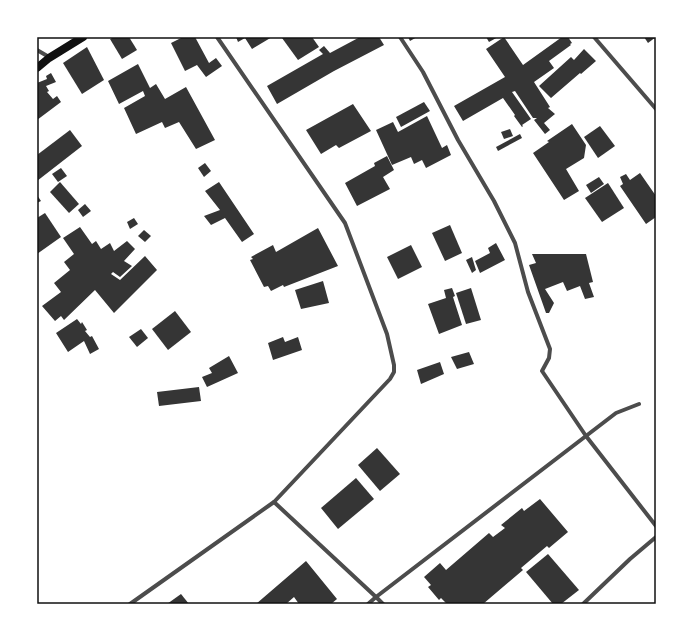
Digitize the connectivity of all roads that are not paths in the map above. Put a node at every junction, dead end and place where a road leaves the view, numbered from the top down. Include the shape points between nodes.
1 (83, 37) edge
2 (217, 37) edge
3 (400, 37) edge
4 (594, 37) edge
5 (37, 50) edge
6 (49, 58) junction
7 (37, 68) edge
8 (656, 109) edge
9 (638, 404) dead end
10 (586, 436) junction
11 (274, 502) junction
12 (656, 526) edge
13 (656, 537) edge
14 (376, 597) junction
15 (130, 604) edge
16 (368, 604) edge
17 (383, 604) edge
18 (583, 604) edge

1 - 6 main road
2 - 11 street via 345,223 387,334 394,365 390,379
3 - 10 street via 423,72 515,243 528,292 550,349 549,358 542,371
4 - 8 street
5 - 6 street
6 - 7 main road
9 - 10 street via 616,413
10 - 12 street
10 - 14 street
11 - 14 street
11 - 15 street
13 - 18 street
14 - 16 street
14 - 17 street

